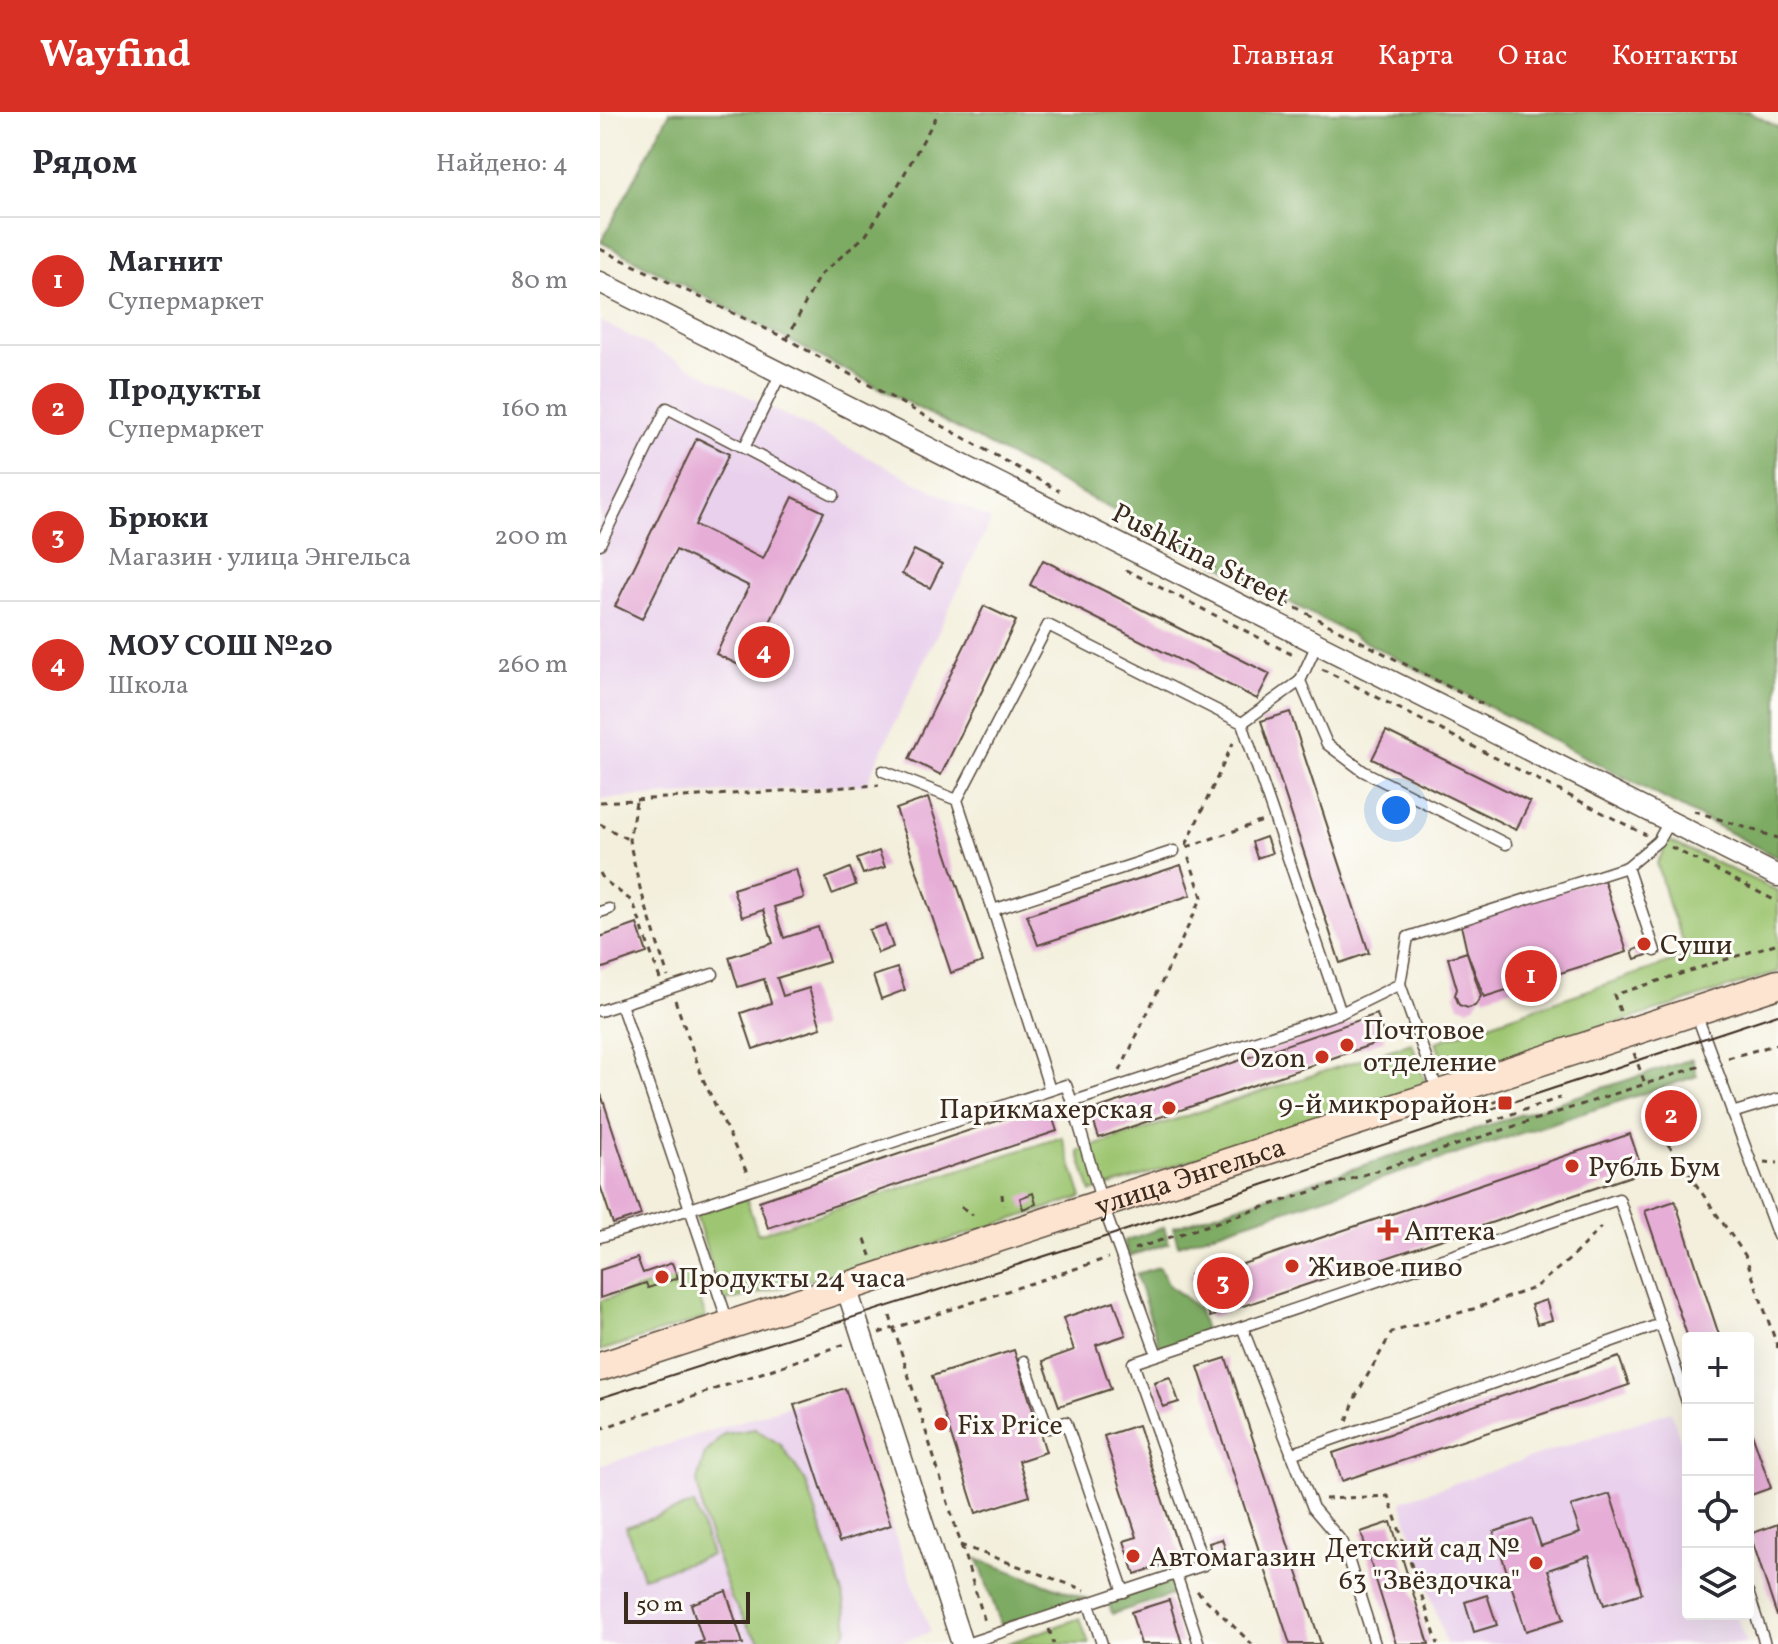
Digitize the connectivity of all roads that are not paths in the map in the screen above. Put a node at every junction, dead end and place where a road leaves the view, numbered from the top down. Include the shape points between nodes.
1 (600, 282) edge
2 (781, 373) junction
3 (744, 448) junction
4 (834, 495) dead end
5 (600, 544) edge
6 (1312, 653) junction
7 (1300, 681) junction
8 (1242, 723) junction
9 (883, 771) dead end
10 (957, 800) junction
11 (1669, 822) junction
12 (1506, 844) dead end
13 (1180, 849) road end
14 (1627, 867) junction
15 (1778, 876) edge
16 (993, 910) junction
17 (1655, 951) dead end
18 (713, 974) dead end
19 (1400, 984) junction
20 (1778, 984) edge
21 (621, 1004) junction
22 (1695, 1010) junction
23 (600, 1011) edge
24 (1341, 1013) junction
25 (1050, 1090) junction
26 (1439, 1093) junction
27 (1778, 1099) edge
28 (1072, 1102) junction
29 (1732, 1113) junction
30 (1102, 1203) junction
31 (690, 1209) junction
32 (1778, 1236) edge
33 (600, 1237) edge
34 (846, 1287) junction
35 (1661, 1324) junction
36 (730, 1326) junction
37 (1242, 1327) junction
38 (1157, 1355) junction
39 (1024, 1361) dead end
40 (600, 1367) edge
41 (1688, 1404) edge
42 (1291, 1454) junction
43 (1179, 1574) junction
44 (1124, 1592) junction
45 (1089, 1604) junction
46 (1754, 1610) edge
47 (964, 1644) edge
48 (1102, 1644) edge
49 (1199, 1644) edge
50 (1375, 1644) edge
51 (1765, 1644) edge

1 - 2 street, Pushkina Street
2 - 3 lane
2 - 6 street, Pushkina Street
3 - 4 lane
3 - 5 lane via 667,408
6 - 7 lane
6 - 11 street, Pushkina Street
7 - 8 lane
7 - 12 lane via 1327,744 1363,771
8 - 10 lane via 1048,625
8 - 24 lane
9 - 10 lane
10 - 16 lane
11 - 14 lane via 1658,841
11 - 15 street, Pushkina Street
13 - 16 lane
14 - 17 lane
14 - 19 lane via 1408,937
16 - 25 lane
18 - 21 lane
19 - 24 lane
19 - 26 lane
20 - 22 main road, улица Энгельса
21 - 23 lane
21 - 31 lane
22 - 26 main road, улица Энгельса
22 - 29 lane
24 - 28 lane
25 - 28 lane via 1066,1085
25 - 31 lane
26 - 30 main road, улица Энгельса
27 - 29 lane
28 - 30 lane
29 - 32 lane
30 - 34 main road, улица Энгельса
30 - 38 lane
31 - 33 lane
31 - 36 lane
34 - 36 main road, улица Энгельса
34 - 47 street
35 - 37 lane via 1619,1199
35 - 41 lane
35 - 42 lane
36 - 40 main road, улица Энгельса
37 - 38 lane
37 - 42 lane
38 - 43 lane via 1133,1363 1204,1565
39 - 44 lane via 1048,1428 1066,1422
42 - 50 lane via 1309,1500 1343,1543
43 - 44 lane
43 - 49 lane
44 - 45 lane
45 - 47 lane
45 - 48 lane
46 - 51 lane

